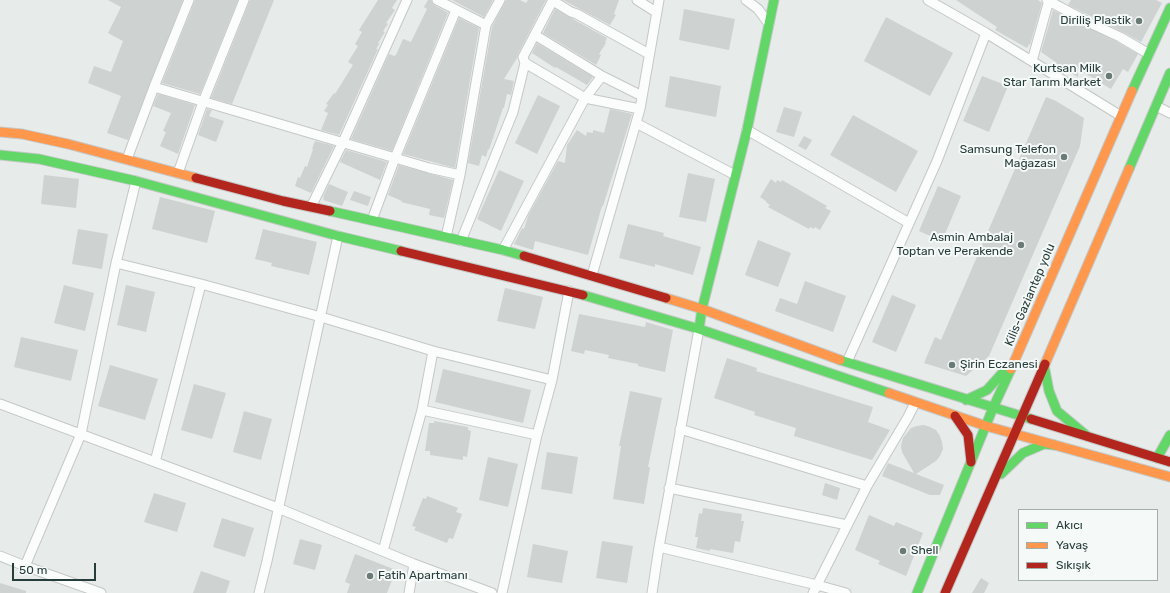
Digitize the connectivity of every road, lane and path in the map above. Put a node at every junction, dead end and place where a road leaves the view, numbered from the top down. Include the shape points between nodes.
1 (189, 0) edge
2 (244, 0) edge
3 (407, 0) edge
4 (500, 0) edge
5 (553, 0) edge
6 (636, 0) edge
7 (659, 0) edge
8 (746, 0) edge
9 (774, 0) edge
10 (928, 0) edge
11 (1048, 0) edge
12 (443, 1) edge
13 (1170, 8) edge
14 (456, 10) junction
15 (656, 12) junction
16 (769, 24) junction
17 (486, 26) junction
18 (986, 33) junction
19 (535, 35) junction
20 (650, 54) junction
21 (1149, 54) junction
22 (1032, 62) junction
23 (525, 63) junction
24 (1170, 73) edge
25 (602, 76) junction
26 (154, 86) junction
27 (642, 96) junction
28 (585, 98) junction
29 (203, 102) junction
30 (1156, 106) junction
31 (640, 109) junction
32 (1170, 112) edge
33 (1121, 116) junction
34 (636, 123) junction
35 (747, 130) junction
36 (0, 132) edge
37 (343, 142) junction
38 (0, 155) edge
39 (395, 158) junction
40 (127, 159) junction
41 (178, 173) junction
42 (735, 175) junction
43 (460, 176) junction
44 (136, 181) junction
45 (311, 207) junction
46 (372, 220) junction
47 (908, 223) junction
48 (338, 236) junction
49 (446, 237) junction
50 (461, 241) junction
51 (503, 250) junction
52 (116, 263) junction
53 (592, 275) junction
54 (201, 284) junction
55 (569, 291) junction
56 (702, 309) junction
57 (321, 317) junction
58 (699, 329) junction
59 (433, 351) junction
60 (1017, 356) junction
61 (847, 362) junction
62 (1044, 365) junction
63 (552, 380) junction
64 (966, 400) junction
65 (915, 403) junction
66 (0, 404) edge
67 (993, 408) junction
68 (422, 410) junction
69 (955, 416) junction
70 (1022, 416) junction
71 (986, 426) junction
72 (680, 429) junction
73 (81, 434) junction
74 (1014, 434) junction
75 (537, 435) junction
76 (1170, 435) edge
77 (1087, 436) junction
78 (1054, 445) junction
79 (1157, 458) junction
80 (155, 462) junction
81 (972, 462) junction
82 (1170, 462) edge
83 (1170, 477) edge
84 (996, 478) junction
85 (867, 486) junction
86 (669, 488) junction
87 (278, 508) junction
88 (847, 525) junction
89 (659, 547) junction
90 (383, 551) junction
91 (0, 556) edge
92 (414, 564) junction
93 (25, 566) junction
94 (815, 589) edge
95 (101, 593) edge
96 (258, 593) edge
97 (409, 593) edge
98 (492, 593) edge
99 (502, 593) edge
100 (652, 593) edge
101 (846, 593) edge
102 (917, 593) edge
103 (945, 593) edge

1 - 26 street
2 - 29 street
3 - 37 street
4 - 17 street
5 - 19 street
5 - 20 street
6 - 15 street
7 - 15 street
8 - 16 street via 758,9
9 - 16 main road
10 - 18 street
11 - 21 street
11 - 22 street
12 - 14 street
13 - 21 main road, Kilis-Gaziantep yolu
14 - 17 street
14 - 39 street
15 - 20 street
16 - 35 main road
17 - 43 street
18 - 22 street
18 - 47 street via 936,161
19 - 23 street via 523,57
19 - 25 street
20 - 27 street
21 - 33 main road, Kilis-Gaziantep yolu
22 - 33 street
23 - 28 street
23 - 50 street via 513,112
24 - 30 main road
25 - 27 street
25 - 28 street
26 - 29 street
26 - 40 street
27 - 31 street
28 - 31 street
28 - 51 street
29 - 37 street
29 - 41 street
30 - 32 street
30 - 62 main road
31 - 34 street
33 - 60 main road, Kilis-Gaziantep yolu
34 - 42 street
34 - 53 street
35 - 42 main road
35 - 47 street
36 - 40 main road via 22,134
37 - 39 street
37 - 45 street
38 - 44 main road via 39,159
39 - 43 street
39 - 46 street
40 - 41 main road
41 - 45 main road
42 - 56 main road
43 - 49 street
44 - 48 main road
44 - 52 street
45 - 46 main road
46 - 49 main road
47 - 61 street
48 - 55 main road
48 - 57 street
49 - 50 main road
50 - 51 main road
51 - 53 main road
52 - 54 street
52 - 73 street
53 - 56 main road
54 - 57 street
54 - 80 street
55 - 58 main road
55 - 63 street
56 - 58 main road
56 - 61 main road
57 - 59 street
57 - 87 street
58 - 65 main road
58 - 72 street
59 - 63 street
59 - 68 street
60 - 64 main road via 987,390
60 - 67 main road, Kilis-Gaziantep yolu
61 - 64 main road
62 - 70 main road
62 - 77 main road via 1049,391 1057,411
63 - 75 street
64 - 67 main road
65 - 69 main road
65 - 85 street
66 - 73 street
67 - 70 main road
67 - 71 main road, Kilis-Gaziantep yolu
68 - 75 street
68 - 90 street
69 - 71 main road
69 - 81 main road via 968,435
70 - 74 main road
70 - 77 main road
71 - 74 main road
71 - 81 main road, Kilis-Gaziantep yolu
72 - 85 street
72 - 86 street
73 - 80 street
73 - 93 street
74 - 78 main road
74 - 84 main road
75 - 99 street
76 - 79 main road
77 - 79 main road
78 - 83 main road
78 - 84 main road via 1044,444 1023,452
79 - 82 main road
80 - 87 street
81 - 102 main road, Kilis-Gaziantep yolu
84 - 103 main road
85 - 88 street
86 - 88 street
86 - 89 street
87 - 90 street
87 - 96 street
88 - 94 street
89 - 94 street
89 - 100 street
90 - 92 street
91 - 93 street
92 - 97 street
92 - 98 street
93 - 95 street
94 - 101 street

